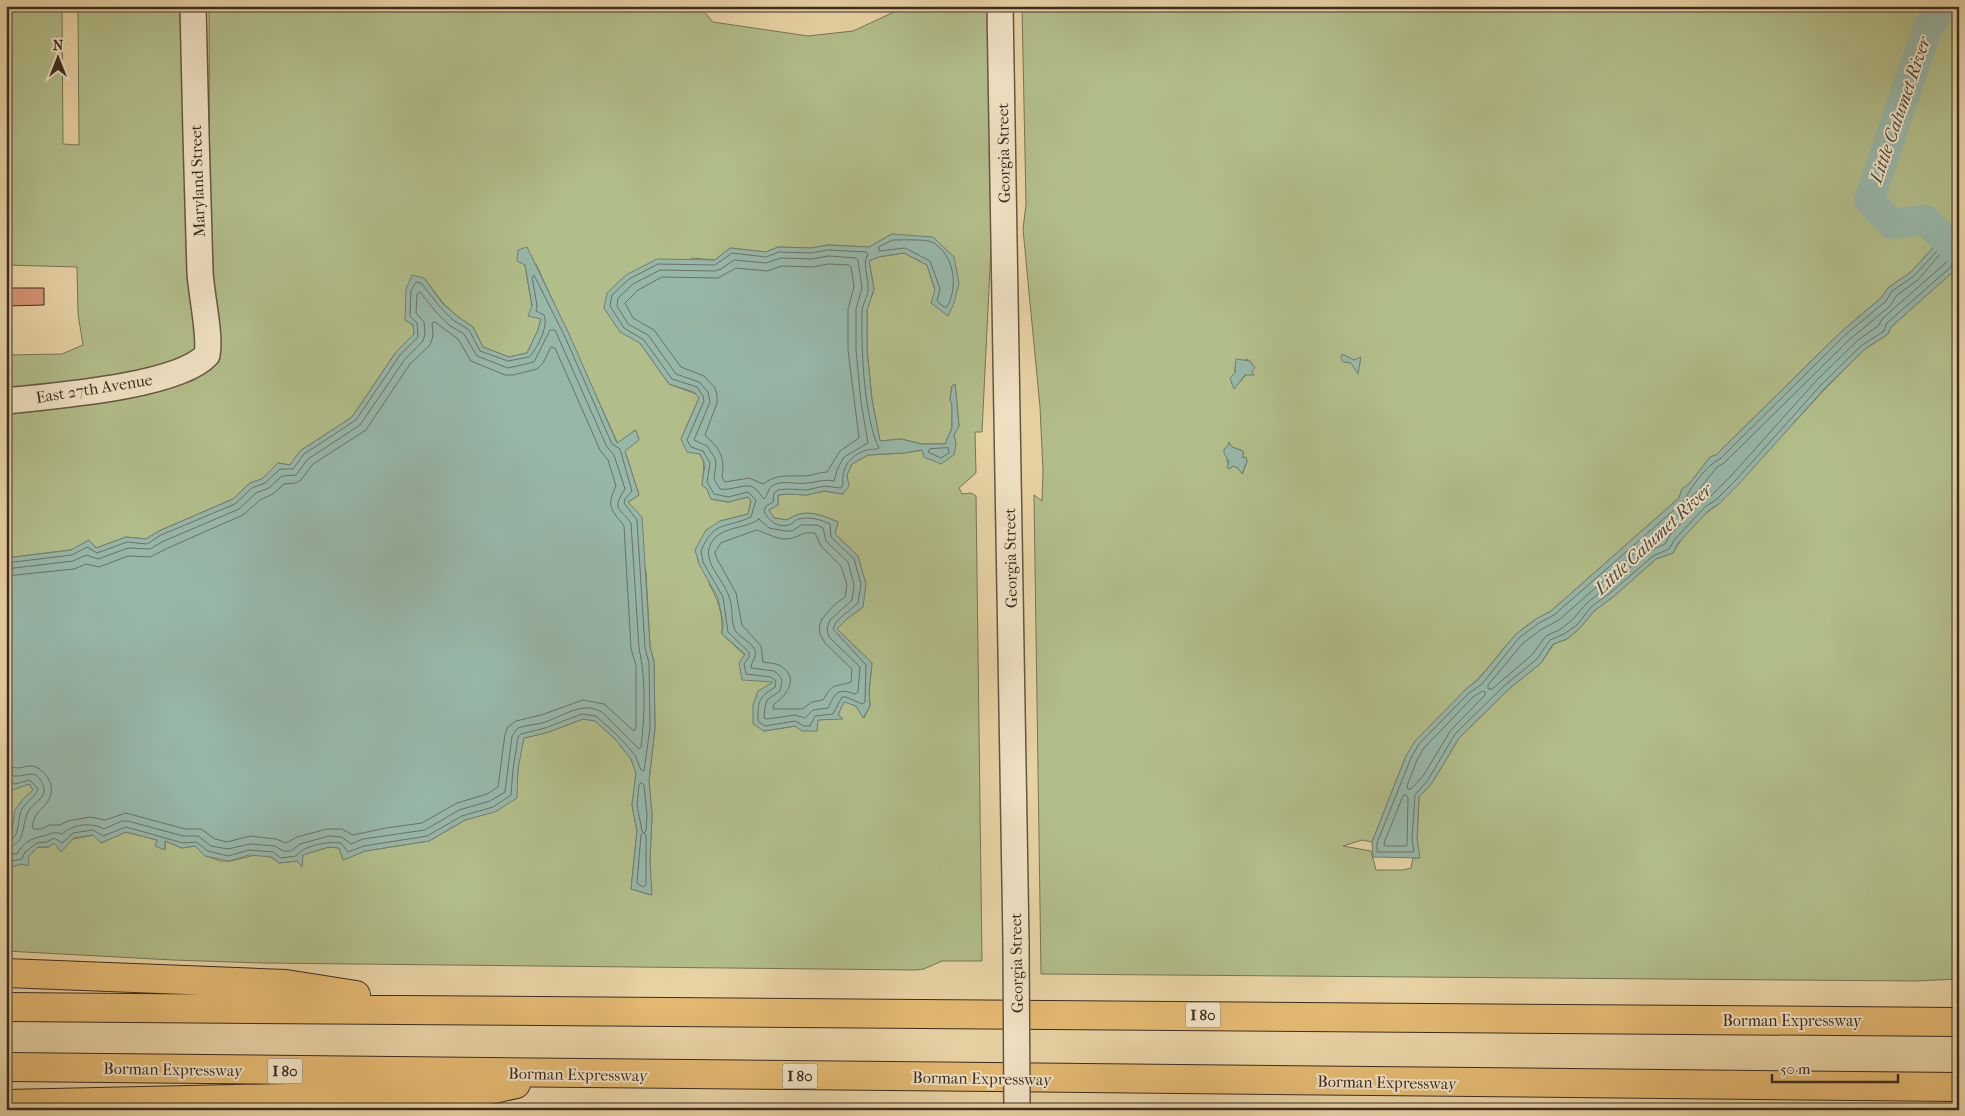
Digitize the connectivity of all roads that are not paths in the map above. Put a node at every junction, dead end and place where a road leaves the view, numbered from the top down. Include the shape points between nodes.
1 (193, 6) edge
2 (1000, 6) edge
3 (207, 355) joint
4 (6, 401) edge
5 (6, 973) edge
6 (6, 1007) edge
7 (447, 1009) junction
8 (1959, 1022) edge
9 (6, 1067) edge
10 (564, 1074) junction
11 (1959, 1086) edge
12 (6, 1104) edge
13 (1017, 1110) edge

1 - 3 street, Maryland Street via 198,222
2 - 13 street, Georgia Street, bridge
3 - 4 street, East 27th Avenue via 195,365 143,382
5 - 7 highway via 286,984
6 - 7 highway, Borman Expressway / I 80
7 - 8 highway, Borman Expressway / I 80
9 - 10 highway, Borman Expressway / I 80
10 - 11 highway, Borman Expressway / I 80
10 - 12 highway via 471,1094

